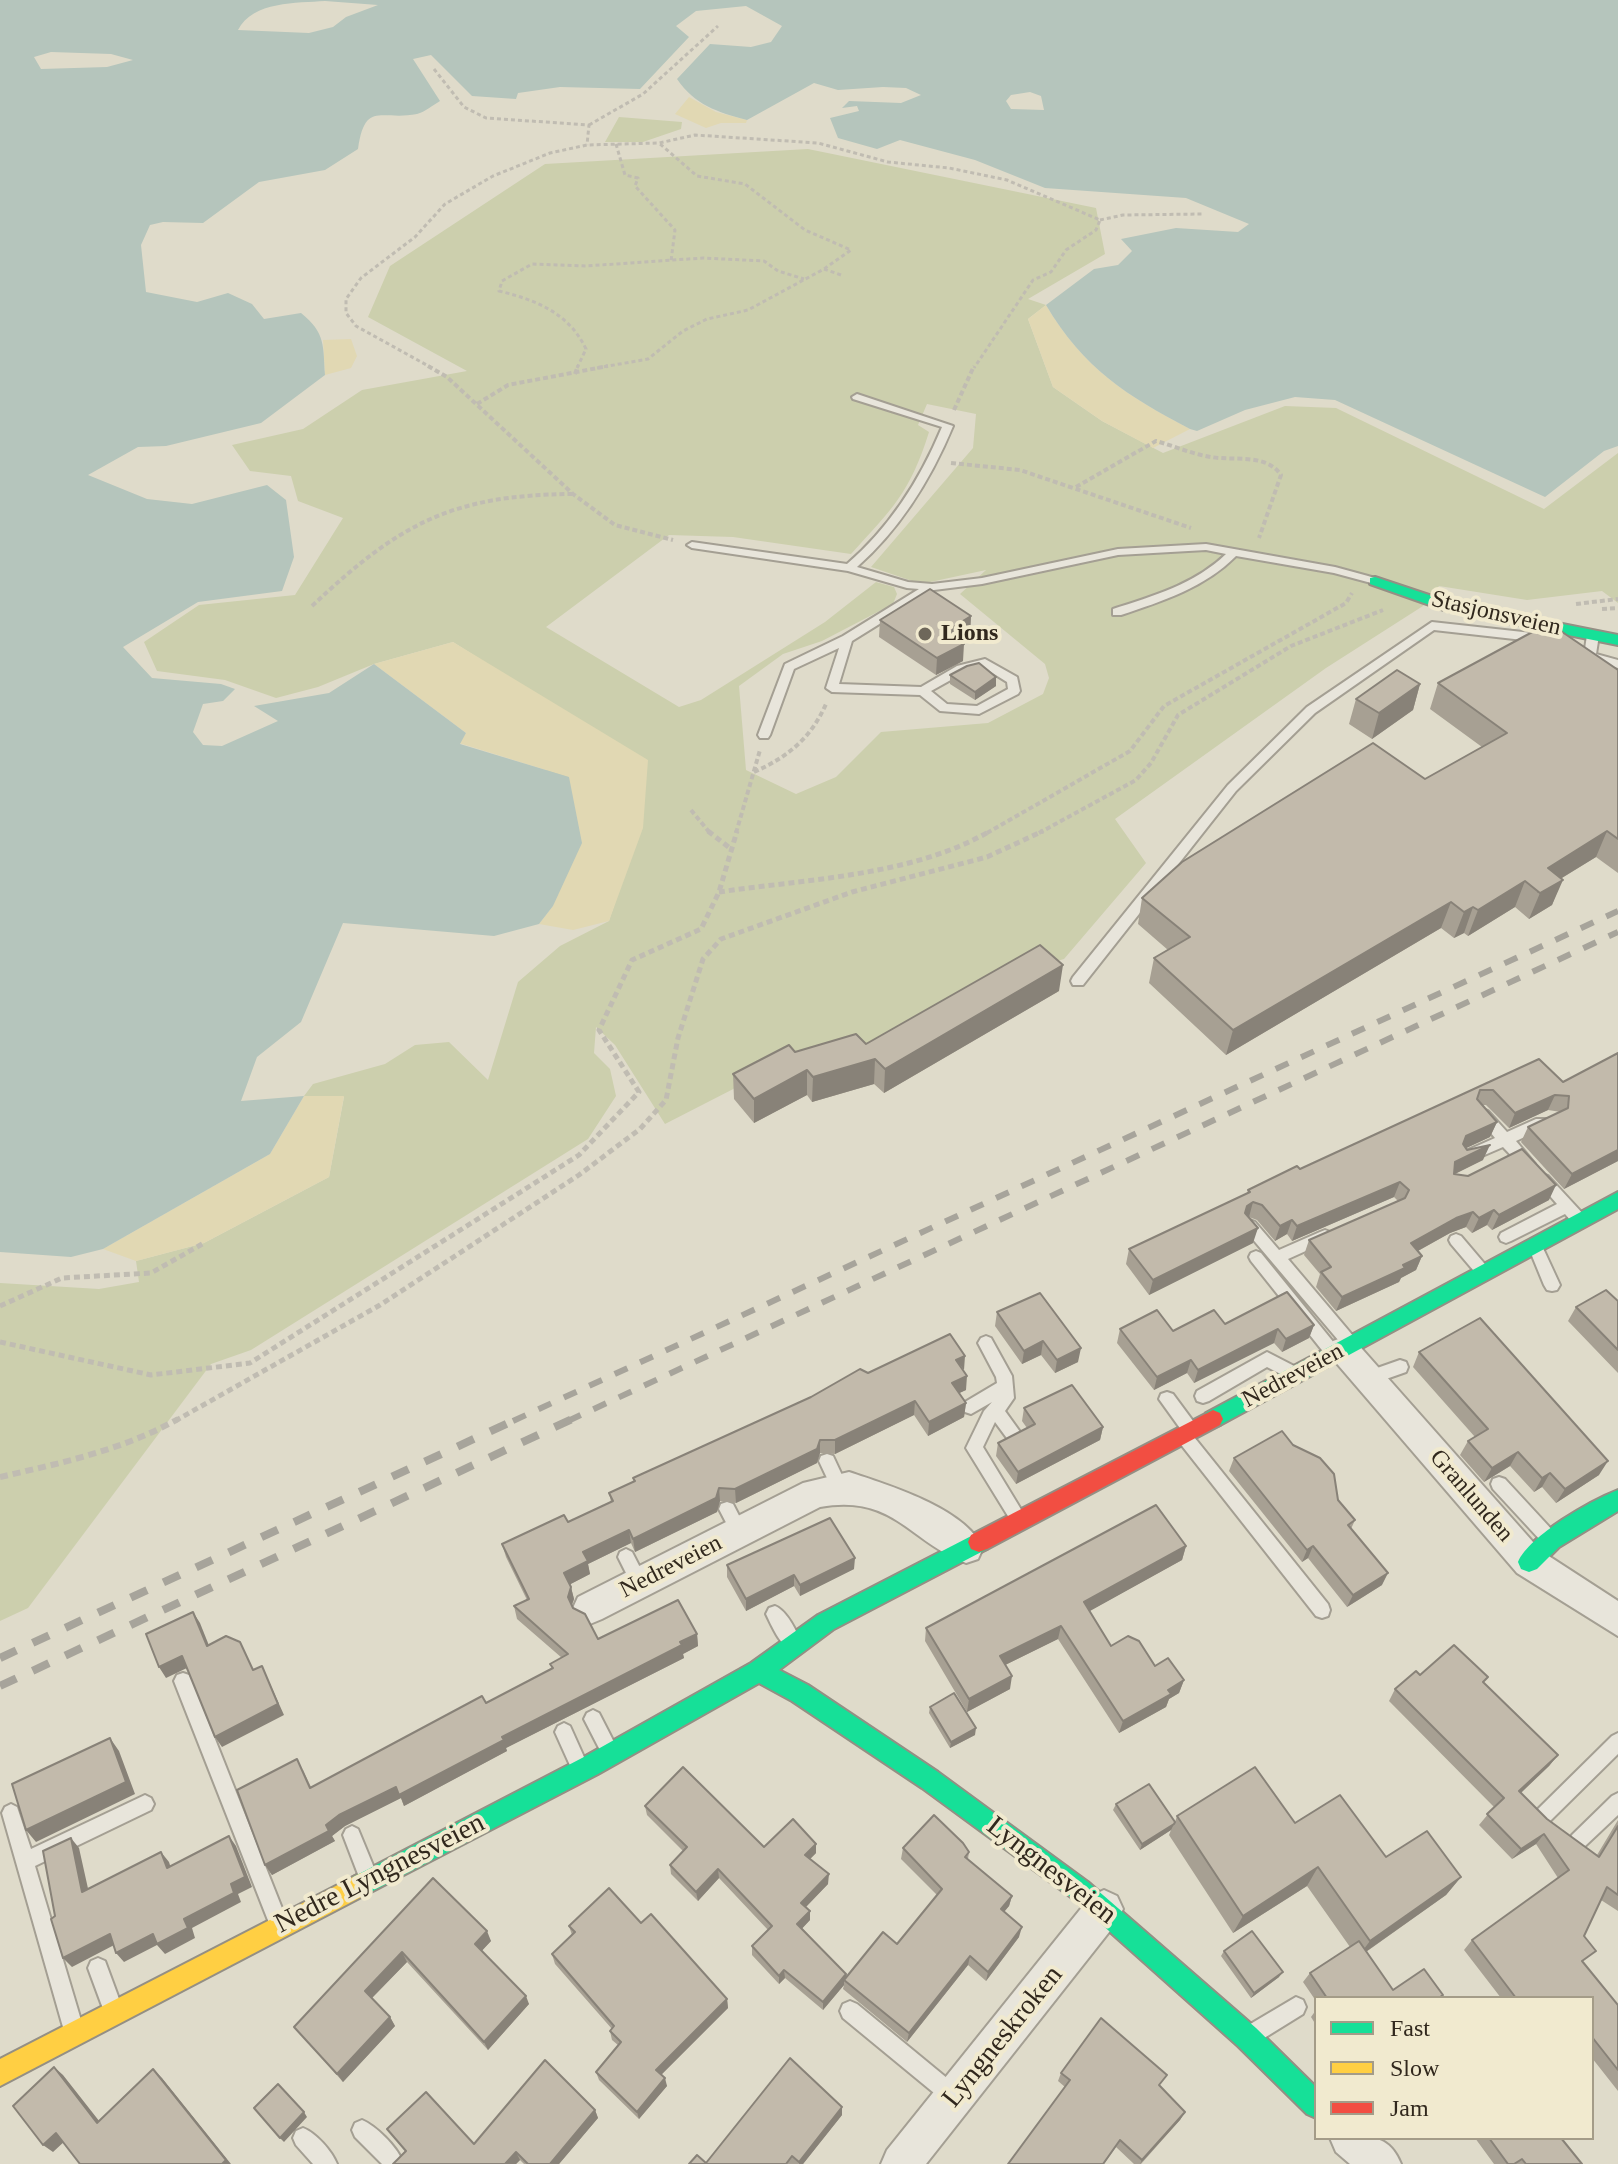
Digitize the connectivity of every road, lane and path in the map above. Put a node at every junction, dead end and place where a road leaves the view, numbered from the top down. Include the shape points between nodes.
1 (718, 26) dead end
2 (434, 69) dead end
3 (589, 125) junction
4 (659, 143) junction
5 (616, 144) junction
6 (587, 145) junction
7 (1203, 214) dead end
8 (1100, 220) junction
9 (671, 261) junction
10 (824, 269) junction
11 (841, 275) dead end
12 (805, 279) junction
13 (575, 374) junction
14 (857, 397) dead end
15 (477, 404) junction
16 (948, 426) junction
17 (934, 461) junction
18 (1075, 487) junction
19 (573, 494) junction
20 (1198, 530) dead end
21 (1258, 543) dead end
22 (692, 545) joint
23 (1234, 552) junction
24 (849, 568) junction
25 (1368, 579) junction
26 (932, 587) junction
27 (1436, 602) junction
28 (312, 606) dead end
29 (1117, 612) dead end
30 (1593, 635) junction
31 (847, 639) junction
32 (1618, 640) edge
33 (1579, 650) junction
34 (1618, 664) edge
35 (832, 688) junction
36 (923, 691) junction
37 (764, 735) joint
38 (754, 772) junction
39 (691, 810) dead end
40 (731, 849) junction
41 (719, 892) junction
42 (1078, 981) dead end
43 (1480, 1112) edge
44 (1554, 1117) edge
45 (1505, 1138) junction
46 (1466, 1158) edge
47 (1618, 1200) edge
48 (1567, 1206) junction
49 (1580, 1220) junction
50 (1250, 1226) edge
51 (1335, 1232) edge
52 (1506, 1237) dead end
53 (1456, 1240) dead end
54 (204, 1243) dead end
55 (1534, 1246) junction
56 (1256, 1257) dead end
57 (1278, 1257) junction
58 (1484, 1273) junction
59 (1552, 1285) dead end
60 (0, 1306) edge
61 (0, 1342) edge
62 (986, 1343) dead end
63 (1344, 1350) junction
64 (1400, 1367) dead end
65 (1295, 1375) junction
66 (1369, 1378) junction
67 (1005, 1386) junction
68 (1203, 1396) dead end
69 (1167, 1399) dead end
70 (971, 1407) dead end
71 (995, 1410) junction
72 (1186, 1432) junction
73 (1015, 1436) edge
74 (0, 1477) edge
75 (1499, 1484) dead end
76 (1618, 1500) edge
77 (1020, 1520) junction
78 (966, 1548) junction
79 (1540, 1551) junction
80 (590, 1608) dead end
81 (1322, 1610) dead end
82 (775, 1614) dead end
83 (1618, 1620) edge
84 (794, 1646) junction
85 (759, 1671) junction
86 (183, 1681) edge
87 (593, 1719) dead end
88 (564, 1732) dead end
89 (1618, 1742) edge
90 (611, 1754) junction
91 (581, 1770) junction
92 (1618, 1802) edge
93 (145, 1804) dead end
94 (11, 1813) dead end
95 (1543, 1816) edge
96 (352, 1835) dead end
97 (1578, 1841) edge
98 (25, 1861) junction
99 (369, 1879) junction
100 (1104, 1909) junction
101 (280, 1926) junction
102 (98, 1968) dead end
103 (1296, 2007) dead end
104 (114, 2011) junction
105 (850, 2011) dead end
106 (75, 2031) junction
107 (1247, 2037) junction
108 (0, 2073) edge
109 (956, 2097) junction
110 (1314, 2103) edge
111 (362, 2130) dead end
112 (303, 2138) dead end
113 (392, 2160) edge
114 (327, 2164) edge
115 (901, 2164) edge

1 - 3 path via 625,110
2 - 3 path via 464,107 486,118
3 - 6 path
4 - 5 path
4 - 8 path via 695,135 818,143 888,162 1007,180
4 - 10 path via 697,176 745,184 805,230 851,250
5 - 6 path
5 - 9 path via 625,175 638,178 635,186 675,230
6 - 15 path via 493,176 445,204 415,237 361,278 346,299 346,313 356,326 447,377
7 - 8 path
8 - 16 path via 1096,230 1066,250 1051,272 1033,280 963,384
9 - 12 path via 764,261
9 - 13 path via 532,264 502,281 499,291 559,313 582,337 586,349
10 - 11 path
10 - 12 path
12 - 13 path via 748,310 707,319 683,331 648,359
13 - 15 path via 508,385
14 - 16 lane
15 - 19 path
16 - 17 lane
17 - 18 path via 1020,470
17 - 24 lane via 869,552
18 - 20 path
18 - 21 path via 1156,441 1210,457 1263,461 1281,475
19 - 22 path via 615,525
19 - 28 path via 523,493 457,504 405,529 350,568
22 - 24 lane
23 - 25 lane
23 - 26 lane via 1206,547 1118,552
23 - 29 lane via 1222,566 1181,591
24 - 26 lane
25 - 27 street, Stasjonsveien
25 - 41 path via 1346,603 1164,706 1130,751 956,851 916,862
26 - 31 lane
27 - 30 street, Stasjonsveien
27 - 74 path via 1386,609 1291,646 1178,715 1147,769 1131,784 1003,851 852,892 721,939 703,959 678,1038 666,1100 640,1129 591,1166 380,1305 156,1432 89,1456
30 - 32 street, Stasjonsveien
30 - 33 lane
31 - 35 lane
31 - 37 lane via 789,667
33 - 34 lane
33 - 42 lane via 1558,640 1432,626 1311,710 1232,788
35 - 36 lane
35 - 38 path via 818,723 800,748
36 - 36 lane via 944,708 979,710 1014,691 1013,680 985,663 961,669
37 - 38 path
38 - 40 path
39 - 40 path via 715,840
40 - 41 path
41 - 61 path via 701,929 632,960 599,1030 639,1092 579,1155 250,1363 151,1375
43 - 45 lane
44 - 45 lane
45 - 46 lane
45 - 48 lane via 1511,1156
47 - 49 street, Nedreveien
48 - 49 lane
48 - 52 lane
49 - 55 street, Nedreveien
50 - 57 lane
51 - 57 lane
53 - 58 lane
54 - 60 path via 151,1273 62,1278
55 - 58 street, Nedreveien
55 - 59 lane
56 - 63 lane
57 - 63 lane
58 - 63 street, Nedreveien
62 - 67 lane
63 - 65 street, Nedreveien
63 - 66 street, Granlunden
64 - 66 lane
65 - 68 lane via 1267,1359
65 - 72 street, Nedreveien
66 - 79 street, Granlunden
67 - 70 lane
67 - 71 lane via 1006,1398
69 - 72 lane
71 - 73 lane
71 - 77 lane via 974,1448
72 - 77 street, Nedreveien
72 - 81 lane
75 - 79 lane
76 - 79 street
77 - 78 street, Nedreveien
78 - 80 street, Nedreveien via 911,1508 849,1487 834,1475 815,1493 733,1520 633,1570
78 - 84 street, Nedreveien via 826,1622
79 - 83 street, Granlunden
82 - 84 lane
84 - 85 street, Nedreveien
85 - 90 street, Nedre Lyngnesveien
85 - 100 street, Lyngnesveien via 938,1785
86 - 101 lane
87 - 90 lane
88 - 91 lane
89 - 95 lane
90 - 91 street, Nedre Lyngnesveien
91 - 99 street, Nedre Lyngnesveien
92 - 97 lane
93 - 98 lane
94 - 98 lane
96 - 99 lane
98 - 106 lane
99 - 101 street, Nedre Lyngnesveien
100 - 107 street, Lyngnesveien
100 - 109 street, Lyngneskroken
101 - 104 street, Nedre Lyngnesveien
102 - 104 lane
103 - 107 lane
104 - 106 street, Nedre Lyngnesveien
105 - 109 lane
106 - 108 street, Nedre Lyngnesveien
107 - 110 street, Lyngnesveien
109 - 115 street, Lyngneskroken
111 - 113 lane
112 - 114 lane

